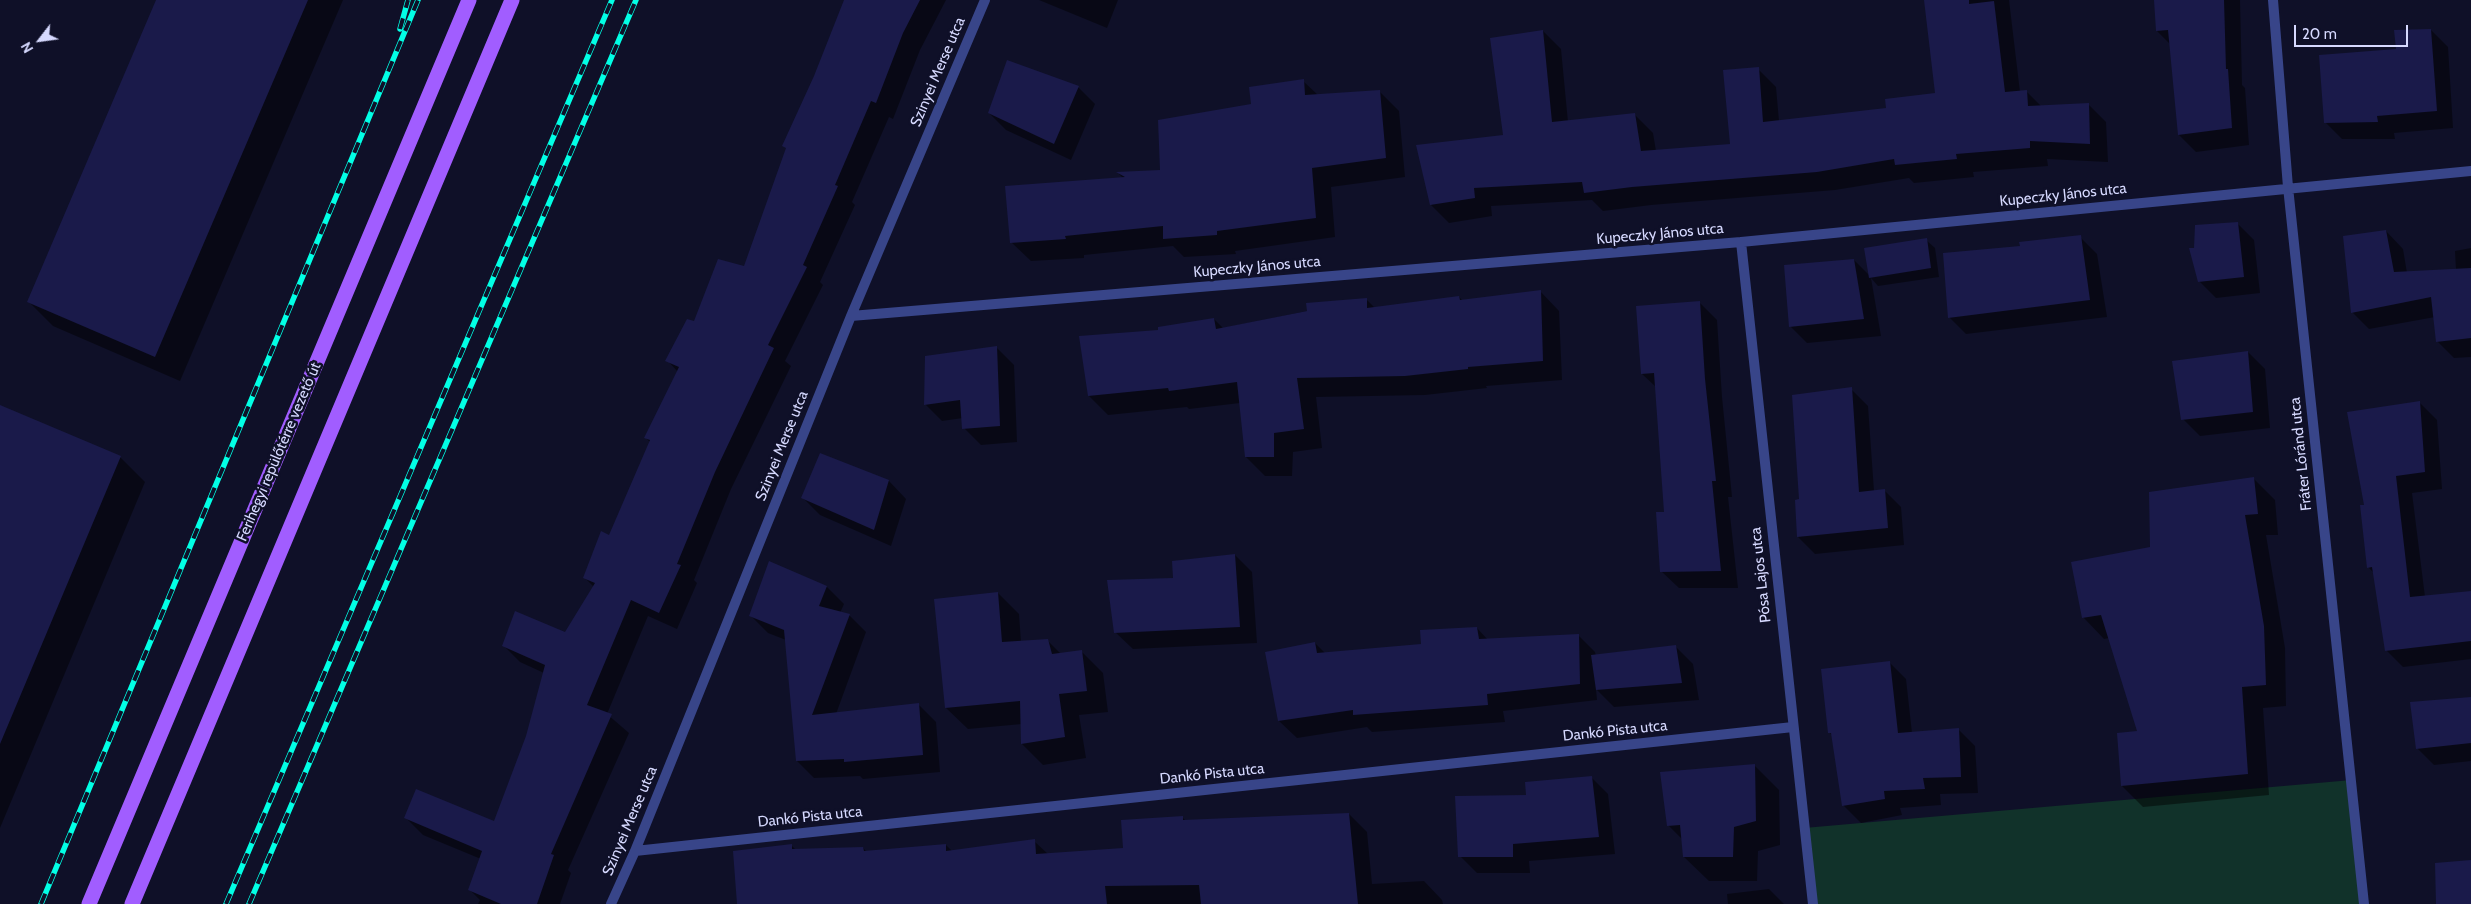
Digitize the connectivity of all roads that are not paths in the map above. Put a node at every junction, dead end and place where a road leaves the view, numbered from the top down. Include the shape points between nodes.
1 (469, 0) edge
2 (512, 0) edge
3 (985, 0) edge
4 (2273, 0) edge
5 (2471, 170) edge
6 (2288, 187) junction
7 (1741, 242) junction
8 (851, 316) junction
9 (1793, 727) junction
10 (635, 851) junction
11 (89, 904) edge
12 (132, 904) edge
13 (611, 904) edge
14 (1812, 904) edge
15 (2364, 904) edge

1 - 11 main road, Ferihegyi repülőtérre vezető út
2 - 12 main road
3 - 8 street, Szinyei Merse utca
4 - 6 street, Fráter Lóránd utca
5 - 6 street, Kupeczky János utca
6 - 7 street, Kupeczky János utca
6 - 15 street, Fráter Lóránd utca
7 - 8 street, Kupeczky János utca
7 - 9 street, Pósa Lajos utca
8 - 10 street, Szinyei Merse utca
9 - 10 street, Dankó Pista utca
9 - 14 street, Pósa Lajos utca
10 - 13 street, Szinyei Merse utca

